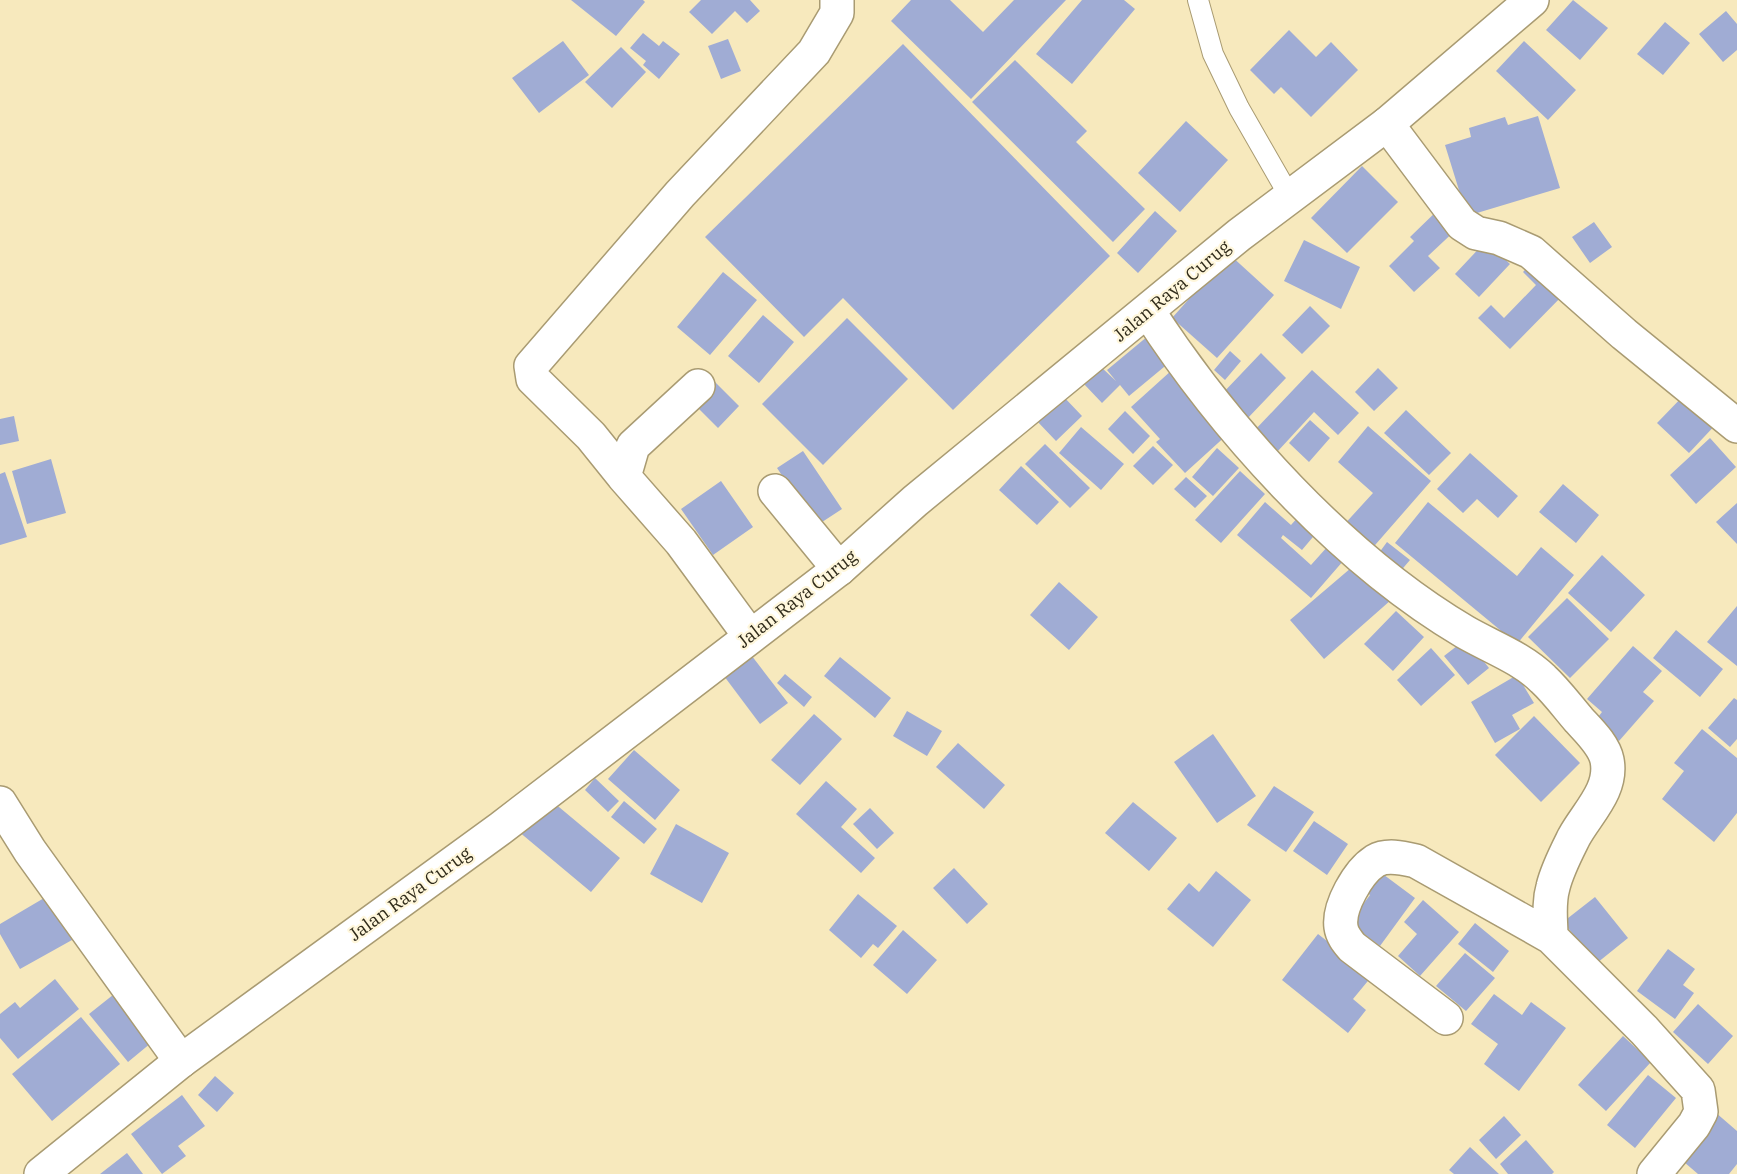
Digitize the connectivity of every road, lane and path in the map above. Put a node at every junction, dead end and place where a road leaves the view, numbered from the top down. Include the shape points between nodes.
1 (837, 0) edge
2 (1198, 0) edge
3 (1532, 0) edge
4 (1387, 124) junction
5 (1290, 197) junction
6 (1148, 311) junction
7 (698, 386) dead end
8 (1737, 426) edge
9 (624, 477) junction
10 (775, 491) dead end
11 (839, 569) junction
12 (750, 636) junction
13 (0, 802) edge
14 (1551, 937) junction
15 (1446, 1018) dead end
16 (181, 1061) junction
17 (41, 1174) edge
18 (1654, 1174) edge

1 - 9 street via 837,13 814,52 680,194 531,366 533,379 591,436
2 - 5 lane via 1213,54
3 - 4 street, Jalan Raya Curug
4 - 5 street, Jalan Raya Curug
4 - 8 street via 1462,224 1476,233 1531,252
5 - 6 street, Jalan Raya Curug
6 - 11 street, Jalan Raya Curug via 915,501
6 - 14 street via 1223,413 1350,546 1415,600 1542,678 1597,741 1607,757 1609,771 1600,798 1575,836 1553,887
7 - 9 street via 633,446
9 - 12 street via 681,542
10 - 11 street
11 - 12 street, Jalan Raya Curug
12 - 16 street, Jalan Raya Curug via 501,828
13 - 16 street via 30,851
14 - 15 street via 1416,861 1396,856 1376,860 1365,870 1346,902 1341,915 1344,937
14 - 18 street via 1698,1090 1701,1112
16 - 17 street, Jalan Raya Curug

